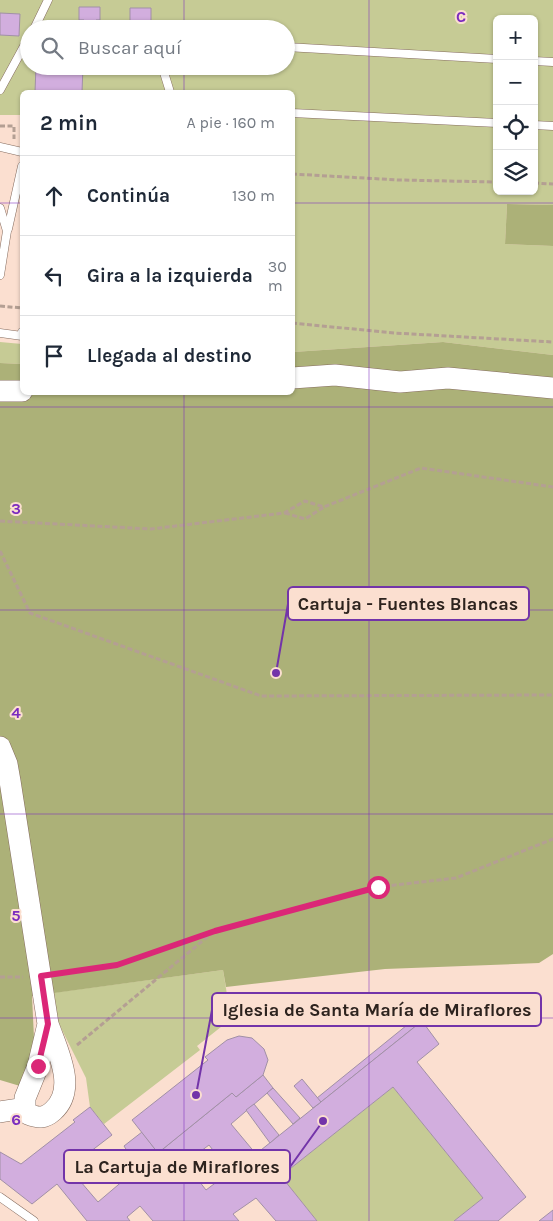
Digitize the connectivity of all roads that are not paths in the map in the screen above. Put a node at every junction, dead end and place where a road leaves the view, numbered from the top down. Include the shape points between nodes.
1 (48, 0) edge
2 (38, 20) edge
3 (295, 48) edge
4 (20, 53) edge
5 (493, 59) edge
6 (538, 61) edge
7 (553, 62) edge
8 (165, 75) edge
9 (0, 90) edge
10 (169, 90) edge
11 (295, 113) edge
12 (493, 123) edge
13 (538, 125) edge
14 (553, 126) edge
15 (0, 147) edge
16 (20, 152) edge
17 (20, 175) edge
18 (0, 208) edge
19 (7, 231) junction
20 (0, 275) edge
21 (0, 333) edge
22 (20, 336) edge
23 (295, 378) edge
24 (553, 388) edge
25 (0, 391) edge
26 (20, 391) edge
27 (0, 747) edge
28 (48, 1024) junction
29 (25, 1108) junction
30 (0, 1112) edge
31 (0, 1197) edge
32 (34, 1221) edge

1 - 2 lane
3 - 5 lane
4 - 9 lane
6 - 7 lane
8 - 10 lane
11 - 12 lane
13 - 14 lane
15 - 16 lane
17 - 19 lane
18 - 19 lane
19 - 20 lane
21 - 22 lane
23 - 24 street via 335,375 400,382 448,378
25 - 26 street
27 - 28 street via 10,781
28 - 29 street via 38,1066 25,1098
28 - 29 street via 65,1083 63,1098 46,1116 36,1118
29 - 30 street
31 - 32 lane

